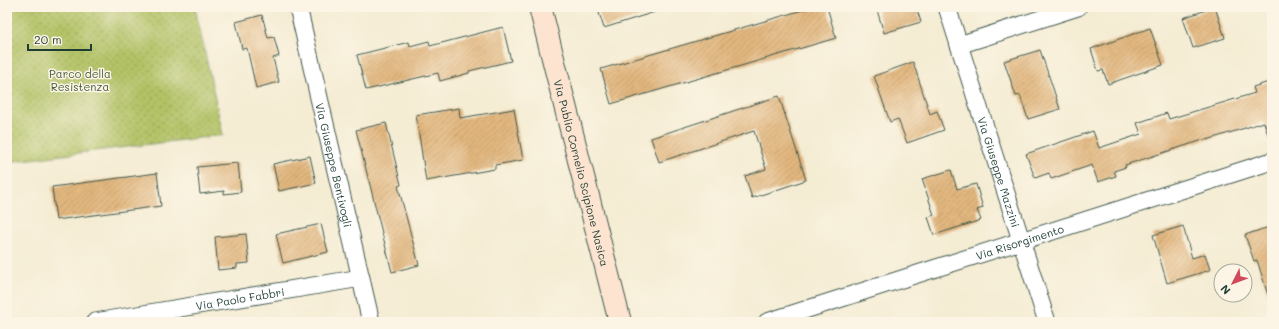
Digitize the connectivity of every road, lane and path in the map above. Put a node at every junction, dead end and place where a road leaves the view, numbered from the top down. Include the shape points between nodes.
1 (298, 7) edge
2 (947, 7) edge
3 (1078, 7) edge
4 (543, 13) edge
5 (959, 45) junction
6 (1272, 161) edge
7 (1022, 241) junction
8 (361, 278) junction
9 (95, 322) edge
10 (371, 322) edge
11 (620, 322) edge
12 (767, 322) edge
13 (1047, 322) edge

1 - 8 street, Via Giuseppe Bentivogli
2 - 5 street, Via Giuseppe Mazzini
3 - 5 street
4 - 11 street, Via Publio Cornelio Scipione Nasica
5 - 7 street, Via Giuseppe Mazzini
6 - 7 street, Via Risorgimento
7 - 12 street, Via Risorgimento
7 - 13 street, Via Giuseppe Mazzini
8 - 9 street, Via Paolo Fabbri
8 - 10 street, Via Giuseppe Bentivogli

